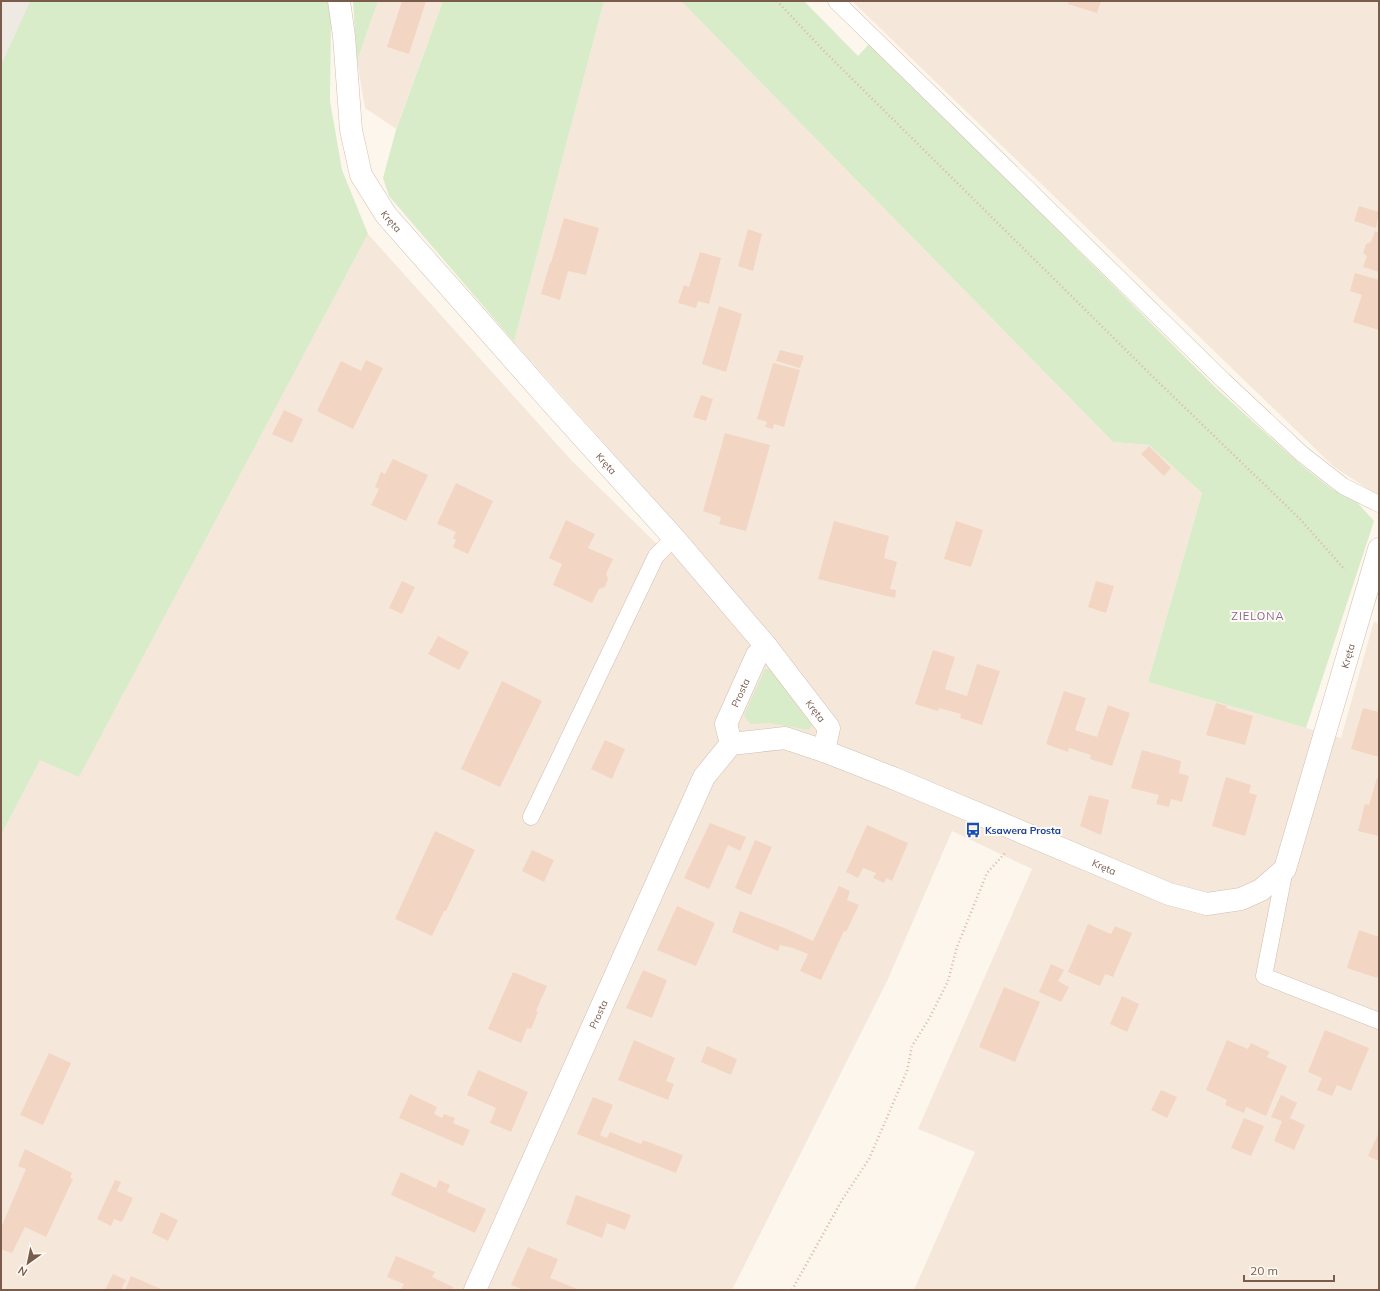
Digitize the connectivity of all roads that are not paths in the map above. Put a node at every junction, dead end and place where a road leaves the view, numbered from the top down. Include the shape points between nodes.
1 (339, 1) edge
2 (836, 1) edge
3 (1379, 504) edge
4 (674, 538) junction
5 (1378, 557) edge
6 (766, 646) junction
7 (731, 744) junction
8 (824, 751) junction
9 (531, 817) dead end
10 (1285, 869) junction
11 (1379, 1021) edge
12 (475, 1290) edge

1 - 4 street, Kręta via 351,130 361,175 386,215
2 - 3 lane via 1229,386 1302,454 1343,486
4 - 6 street, Kręta
4 - 9 lane via 656,556
5 - 10 street, Kręta
6 - 7 street, Prosta via 757,655 726,724
6 - 8 street, Kręta via 829,728
7 - 8 street via 785,738
7 - 12 street, Prosta via 704,777
8 - 10 street, Kręta via 1169,894 1206,904 1241,899 1260,890
10 - 11 lane via 1264,976

